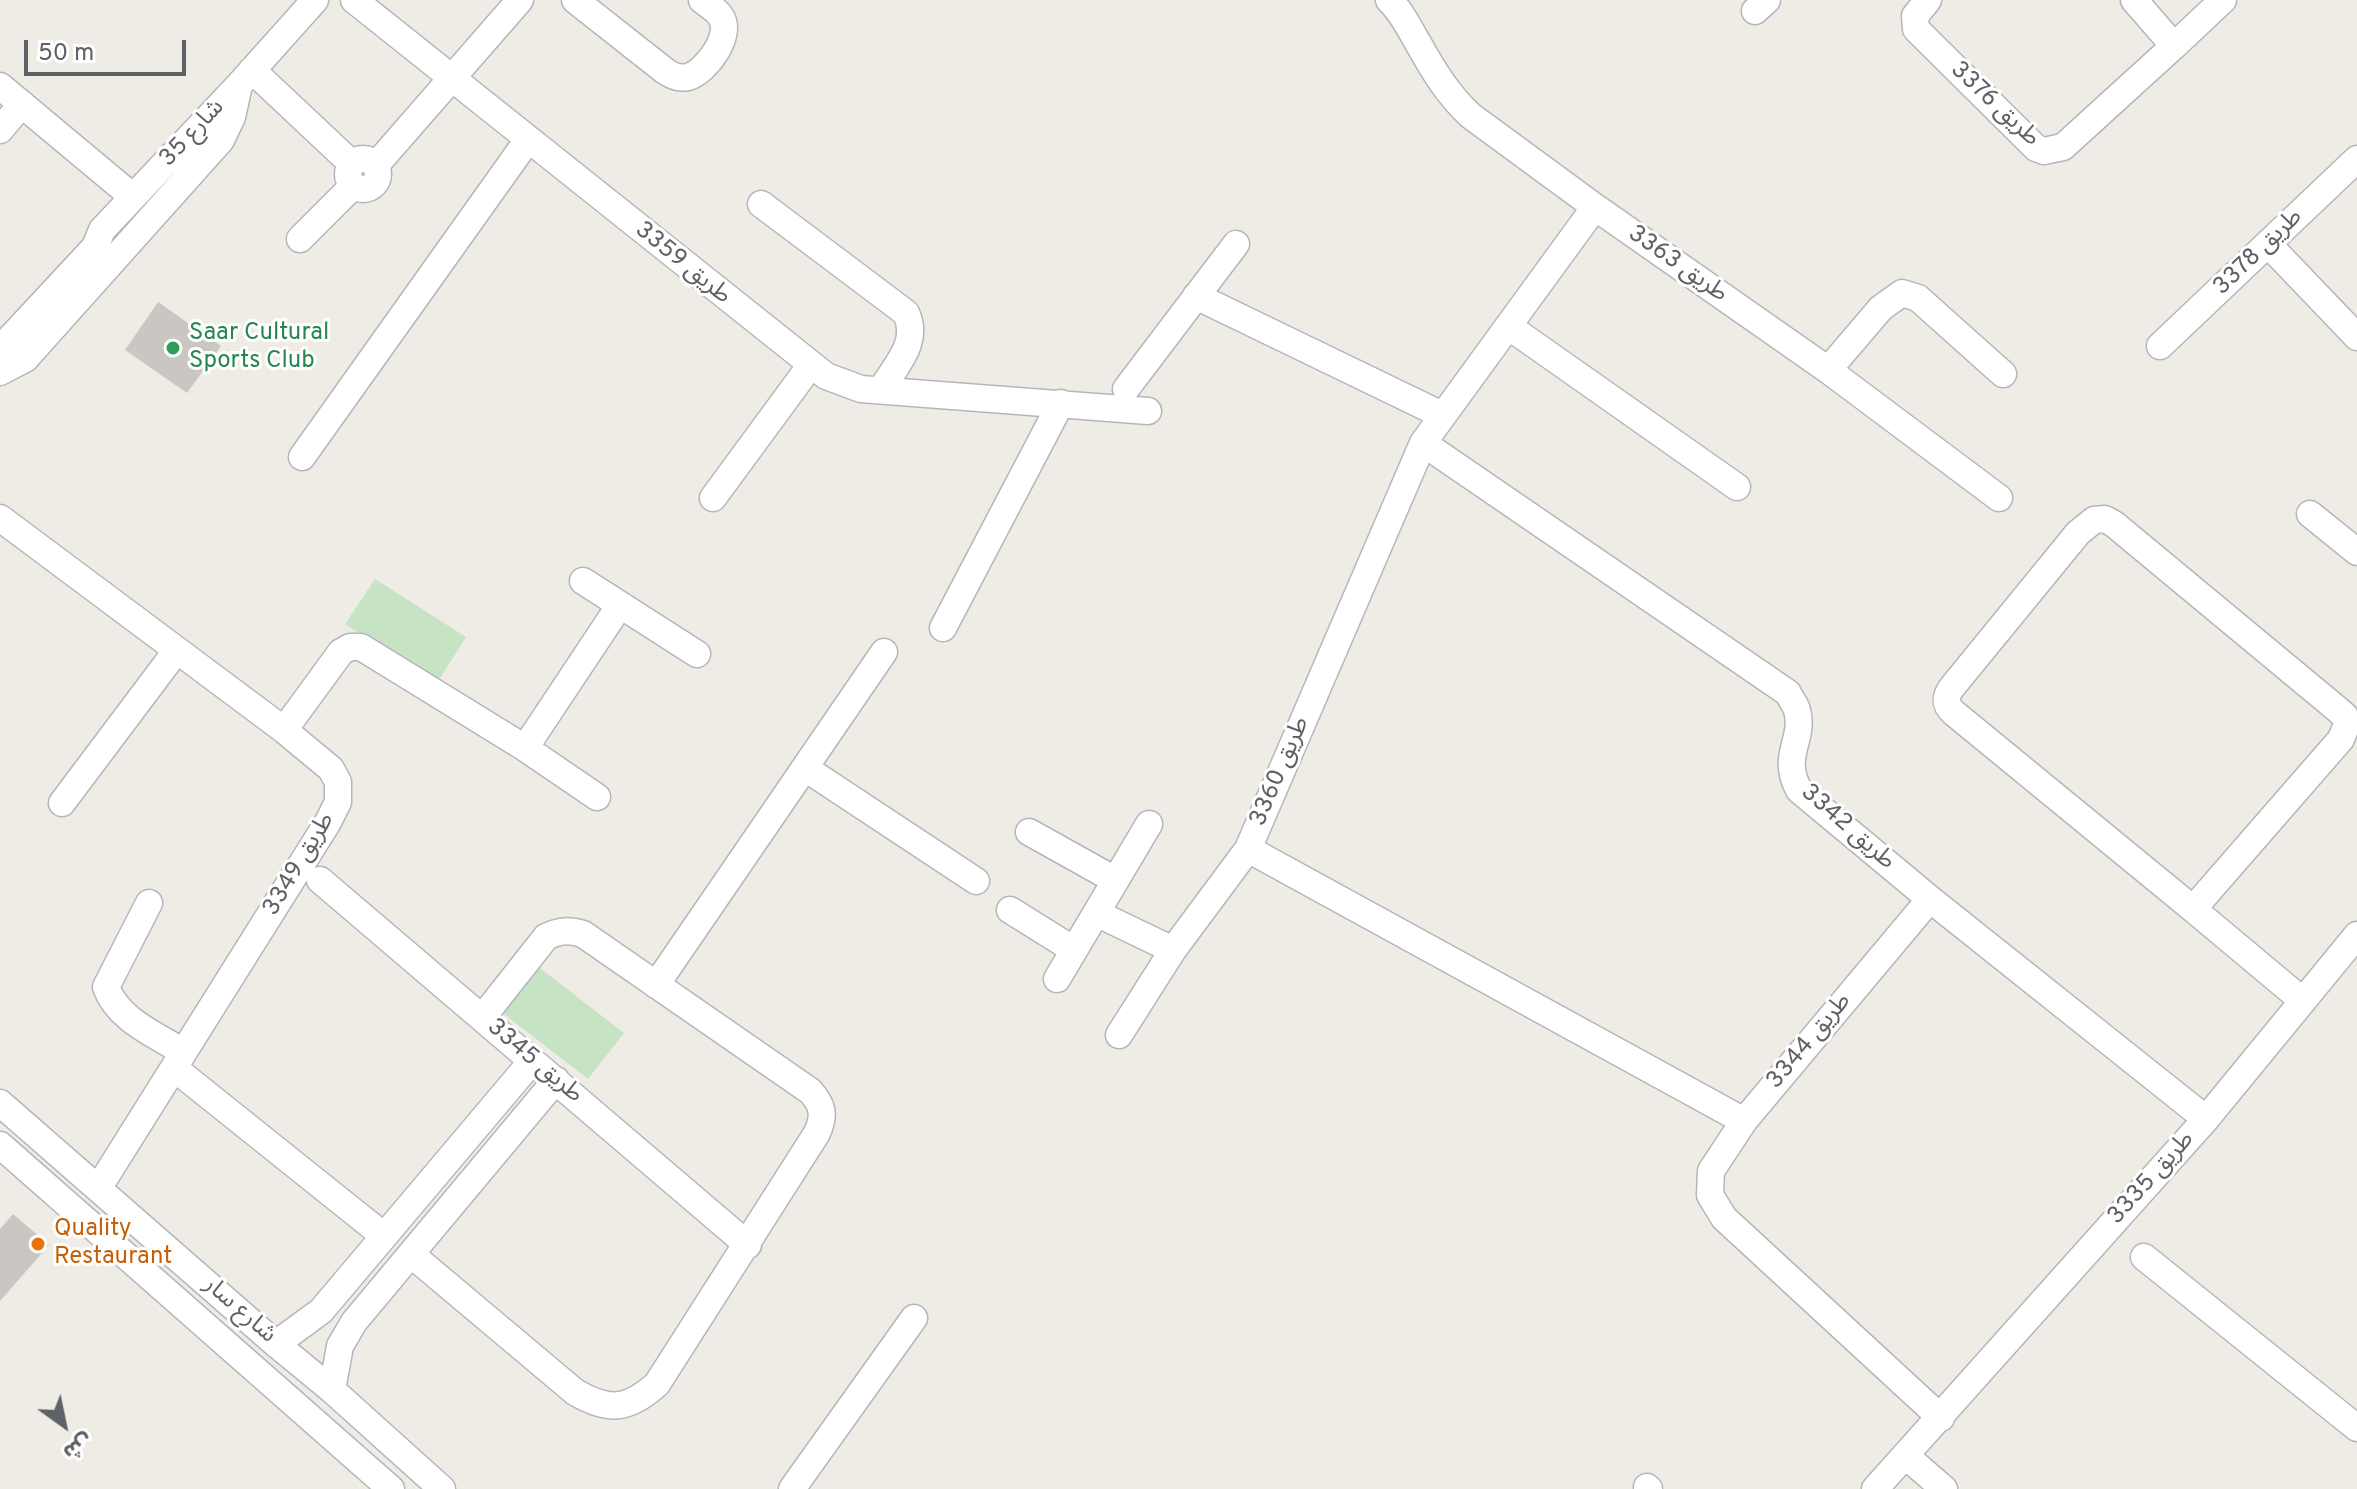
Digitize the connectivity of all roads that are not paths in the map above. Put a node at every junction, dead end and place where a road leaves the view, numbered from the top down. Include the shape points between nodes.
1 (315, 0) edge
2 (354, 0) edge
3 (520, 0) edge
4 (575, 0) edge
5 (702, 0) edge
6 (1389, 0) edge
7 (1928, 0) edge
8 (2134, 0) edge
9 (2223, 0) edge
10 (2174, 46) junction
11 (246, 78) junction
12 (453, 80) junction
13 (0, 86) edge
14 (22, 104) junction
15 (0, 130) edge
16 (527, 141) junction
17 (2357, 159) edge
18 (360, 172) junction
19 (133, 197) junction
20 (761, 204) dead end
21 (1595, 207) junction
22 (102, 230) junction
23 (300, 239) dead end
24 (1236, 244) dead end
25 (2268, 244) junction
26 (1196, 296) junction
27 (0, 324) edge
28 (1508, 326) junction
29 (2357, 337) edge
30 (2160, 346) dead end
31 (0, 349) edge
32 (810, 366) junction
33 (1828, 370) junction
34 (0, 372) edge
35 (2003, 374) dead end
36 (1126, 389) dead end
37 (881, 390) junction
38 (1061, 403) junction
39 (1148, 411) dead end
40 (1442, 415) junction
41 (1423, 443) junction
42 (302, 457) dead end
43 (1737, 487) dead end
44 (713, 498) dead end
45 (1999, 498) dead end
46 (2310, 514) dead end
47 (0, 518) edge
48 (2357, 552) edge
49 (583, 581) dead end
50 (620, 605) junction
51 (943, 628) dead end
52 (177, 650) junction
53 (884, 652) dead end
54 (697, 654) dead end
55 (284, 730) junction
56 (525, 748) junction
57 (805, 768) junction
58 (597, 797) dead end
59 (62, 803) dead end
60 (1149, 824) dead end
61 (1029, 832) dead end
62 (1248, 849) junction
63 (320, 880) dead end
64 (1115, 880) junction
65 (976, 881) dead end
66 (1930, 899) junction
67 (149, 903) dead end
68 (2193, 909) junction
69 (1010, 910) dead end
70 (1096, 913) junction
71 (2357, 935) edge
72 (1074, 950) junction
73 (1173, 950) junction
74 (1057, 979) dead end
75 (656, 985) junction
76 (2303, 1001) junction
77 (482, 1018) junction
78 (1119, 1035) dead end
79 (178, 1060) junction
80 (532, 1061) junction
81 (556, 1080) junction
82 (0, 1103) edge
83 (2206, 1119) junction
84 (1744, 1121) junction
85 (0, 1145) edge
86 (99, 1187) junction
87 (385, 1236) junction
88 (748, 1245) junction
89 (410, 1256) junction
90 (2144, 1257) dead end
91 (914, 1318) dead end
92 (276, 1344) junction
93 (332, 1390) junction
94 (1941, 1418) junction
95 (2357, 1428) edge
96 (1906, 1456) junction
97 (391, 1489) edge
98 (442, 1489) edge
99 (792, 1489) edge
100 (1875, 1489) edge
101 (1944, 1489) edge

1 - 11 street, شارع 35
2 - 12 street, طريق 3359
3 - 12 street
4 - 5 street via 665,71 686,78 696,74 724,37 721,15
6 - 21 street, طريق 3363 via 1454,100
7 - 10 street, طريق 3376 via 1915,16 1916,29 2044,151 2063,147
8 - 10 street
9 - 10 street, طريق 3376
11 - 18 street
11 - 19 street, شارع 35
11 - 34 street via 221,140 25,359
12 - 16 street, طريق 3359
12 - 18 street
13 - 14 street
14 - 15 street
14 - 19 street
16 - 32 street, طريق 3359
16 - 42 street
17 - 25 street, طريق 3378
18 - 23 street
19 - 22 street, شارع 35
20 - 37 street via 906,313 911,339
21 - 28 street, طريق 3360
21 - 33 street, طريق 3363
22 - 27 street, شارع 35 via 84,235
22 - 31 street, شارع 35 via 95,247
24 - 26 street
25 - 29 street
25 - 30 street, طريق 3378
26 - 36 street
26 - 40 street
28 - 40 street, طريق 3360
28 - 43 street
32 - 37 street, طريق 3359 via 843,384
32 - 44 street
33 - 35 street via 1881,308 1902,293 1918,298
33 - 45 street, طريق 3363
37 - 38 street, طريق 3359
38 - 39 street, طريق 3359
38 - 51 street
40 - 41 street, طريق 3360
41 - 62 street, طريق 3360
41 - 66 street, طريق 3342 via 1788,693 1797,710 1790,762 1799,790
46 - 48 street
47 - 52 street, طريق 3349
49 - 50 street
50 - 54 street
50 - 56 street
52 - 55 street, طريق 3349
52 - 59 street
53 - 57 street
55 - 56 street via 341,652 361,647
55 - 79 street, طريق 3349 via 331,769 338,782 338,802
56 - 58 street
57 - 65 street
57 - 75 street
60 - 64 street
61 - 64 street
62 - 73 street
62 - 84 street, طريق 3360
63 - 77 street, طريق 3345
64 - 70 street
66 - 83 street, طريق 3342
66 - 84 street, طريق 3344
67 - 79 street via 106,987 120,1012
68 - 68 street via 1948,708 1953,686 2094,520 2114,524 2345,716 2341,739
68 - 76 street
69 - 72 street
70 - 72 street
70 - 73 street
71 - 76 street, طريق 3335
72 - 74 street
73 - 78 street
75 - 77 street via 583,934 558,931 538,946
75 - 88 street via 820,1103 823,1118 817,1133
76 - 83 street, طريق 3335
77 - 80 street, طريق 3345
79 - 86 street, طريق 3349
79 - 87 street
80 - 81 street, طريق 3345
80 - 87 street
81 - 88 street, طريق 3345
81 - 89 street
82 - 86 street, شارع سار
83 - 94 street, طريق 3335
84 - 94 street, طريق 3344 via 1711,1171 1710,1195 1724,1218
85 - 97 street, شارع سار
86 - 92 street, شارع سار
87 - 89 street
87 - 92 street via 314,1318
88 - 89 street via 657,1384 640,1399 618,1406 595,1404 575,1392
89 - 93 street via 349,1330 340,1346
90 - 95 street
91 - 99 street
92 - 93 street, شارع سار
93 - 98 street, شارع سار
94 - 96 street, طريق 3335
96 - 100 street, طريق 3335
96 - 101 street

